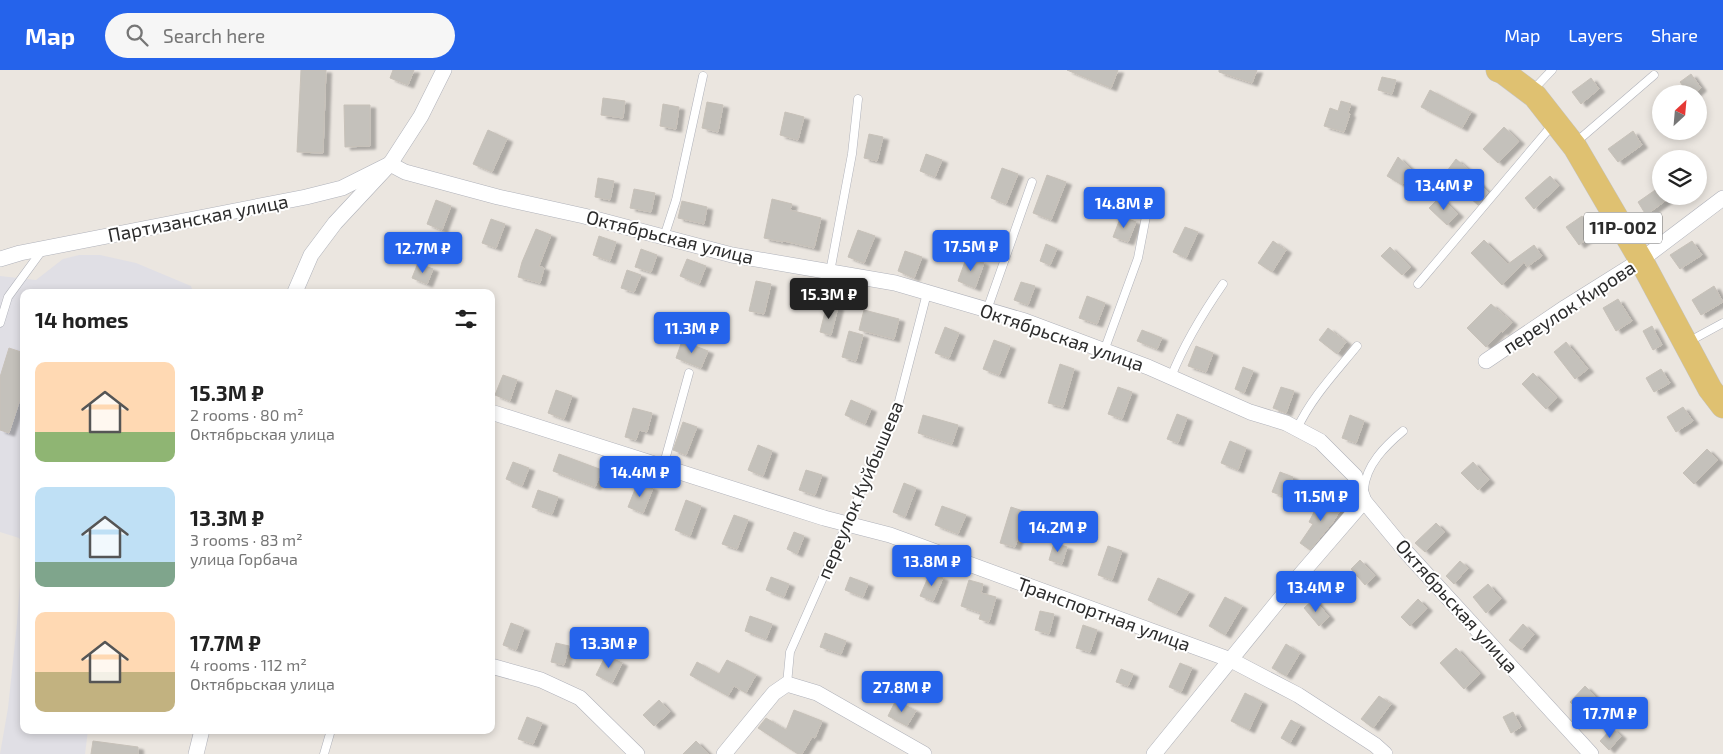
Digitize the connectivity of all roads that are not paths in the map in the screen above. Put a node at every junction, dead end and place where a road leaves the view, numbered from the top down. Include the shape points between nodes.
1 (444, 70) edge
2 (1498, 70) edge
3 (1552, 70) edge
4 (1654, 75) dead end
5 (703, 76) dead end
6 (1530, 92) junction
7 (858, 99) dead end
8 (1556, 122) junction
9 (1573, 144) junction
10 (390, 164) junction
11 (1032, 182) dead end
12 (1723, 198) edge
13 (1148, 206) dead end
14 (664, 237) junction
15 (44, 248) junction
16 (0, 259) edge
17 (1641, 260) junction
18 (830, 272) junction
19 (1223, 284) dead end
20 (1418, 284) dead end
21 (296, 289) edge
22 (927, 293) junction
23 (987, 310) junction
24 (0, 323) edge
25 (1723, 323) edge
26 (1686, 343) junction
27 (1358, 346) dead end
28 (1104, 351) junction
29 (1486, 361) dead end
30 (689, 373) dead end
31 (1171, 377) junction
32 (1723, 406) edge
33 (495, 413) edge
34 (1297, 429) junction
35 (1403, 430) dead end
36 (664, 467) junction
37 (1364, 501) junction
38 (847, 524) junction
39 (1231, 660) junction
40 (495, 667) edge
41 (787, 684) junction
42 (201, 734) edge
43 (330, 734) edge
44 (627, 751) edge
45 (196, 754) edge
46 (324, 754) edge
47 (724, 754) edge
48 (924, 754) edge
49 (1154, 754) edge
50 (1385, 754) edge
51 (1591, 754) edge

1 - 10 street via 421,116
2 - 6 main road, 11Р-002
3 - 6 lane
4 - 9 lane
5 - 14 lane via 676,200
6 - 8 main road, 11Р-002
7 - 18 lane via 852,154
8 - 9 main road, 11Р-002
8 - 20 lane
9 - 17 main road, 11Р-002
10 - 14 street, Октябрьская улица via 405,172 498,197
10 - 15 street, Партизанская улица via 342,188 306,197
10 - 21 street via 335,223 311,255
11 - 23 lane
12 - 17 street, переулок Кирова
13 - 28 lane via 1138,258
14 - 18 street, Октябрьская улица via 732,255
15 - 16 street, Партизанская улица
15 - 24 lane via 8,297
17 - 26 main road, 11Р-002
17 - 29 street, переулок Кирова
18 - 22 street, Октябрьская улица via 894,283
19 - 31 lane via 1178,358
22 - 23 street, Октябрьская улица
22 - 38 lane, переулок Куйбышева via 896,414
23 - 28 street, Октябрьская улица
25 - 26 lane
26 - 32 main road, 11Р-002 via 1710,389
27 - 34 lane via 1311,402
28 - 31 street, Октябрьская улица
30 - 36 lane
31 - 34 street, Октябрьская улица
33 - 36 street, Транспортная улица
34 - 37 street, Октябрьская улица via 1320,441 1355,476
35 - 37 lane via 1382,449 1365,479
36 - 38 street, Транспортная улица
37 - 39 street
37 - 51 street, Октябрьская улица via 1407,553
38 - 39 street, Транспортная улица via 890,534
38 - 41 lane, переулок Куйбышева via 790,652
39 - 49 street
39 - 50 street, Транспортная улица via 1298,695
40 - 44 street via 541,680 580,698
41 - 47 street via 774,693
41 - 48 street via 817,693
42 - 45 street
43 - 46 lane

